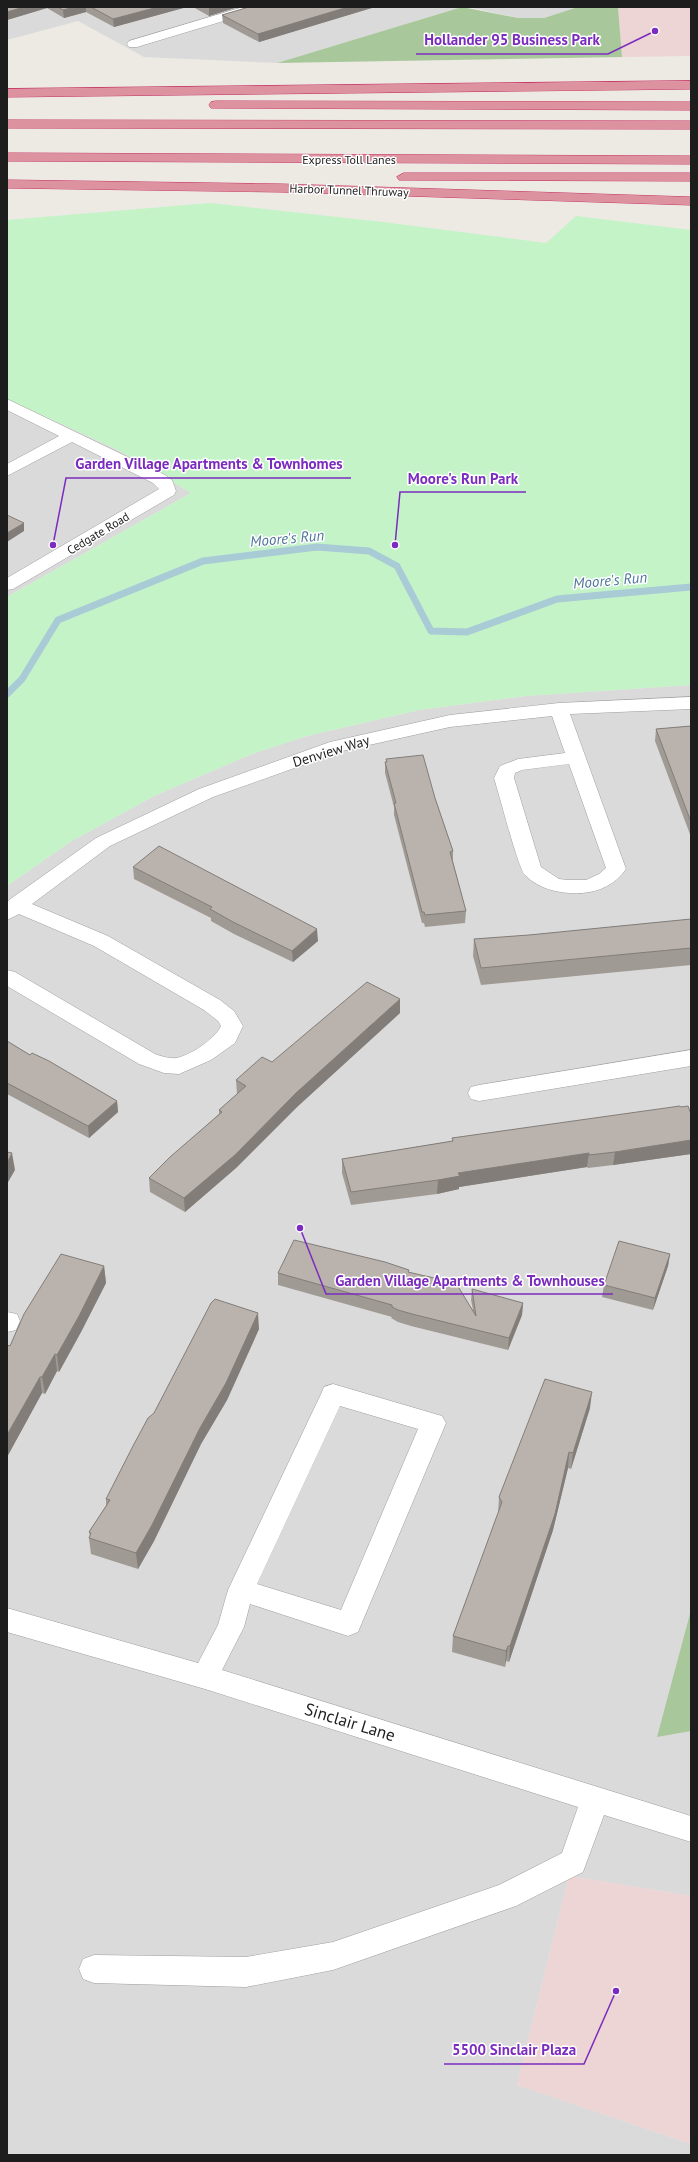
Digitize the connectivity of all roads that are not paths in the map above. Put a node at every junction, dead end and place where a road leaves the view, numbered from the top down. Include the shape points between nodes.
1 (256, 7) edge
2 (133, 44) dead end
3 (691, 85) edge
4 (7, 93) edge
5 (61, 105) dead end
6 (7, 106) edge
7 (201, 106) dead end
8 (691, 106) edge
9 (7, 124) edge
10 (691, 125) edge
11 (7, 137) edge
12 (691, 138) edge
13 (7, 145) edge
14 (499, 146) dead end
15 (7, 157) edge
16 (691, 160) edge
17 (7, 176) edge
18 (373, 177) dead end
19 (389, 177) dead end
20 (691, 177) edge
21 (7, 184) edge
22 (691, 201) edge
23 (7, 404) edge
24 (71, 436) junction
25 (7, 471) edge
26 (7, 585) edge
27 (691, 703) edge
28 (559, 710) junction
29 (576, 757) junction
30 (12, 909) edge
31 (8, 976) dead end
32 (691, 1058) edge
33 (479, 1093) dead end
34 (241, 1590) junction
35 (7, 1620) edge
36 (205, 1677) junction
37 (595, 1799) junction
38 (691, 1829) edge
39 (94, 1969) dead end

1 - 2 street
3 - 4 highway
5 - 6 highway
7 - 8 highway
9 - 10 highway
11 - 12 highway, Express Toll Lanes
13 - 14 highway, Express Toll Lanes
15 - 16 highway, Express Toll Lanes
17 - 18 highway
19 - 20 highway
21 - 22 highway, Harbor Tunnel Thruway via 273,188
23 - 24 street
24 - 25 street
24 - 26 street, Cedgate Road via 159,479 166,484 168,491
27 - 28 street, Denview Way
28 - 29 street
28 - 30 street, Denview Way via 450,721 337,746 206,793 103,842
29 - 29 street via 616,869 606,879 594,884 568,887 553,884 532,870 504,778 507,770 518,764
30 - 31 street via 101,941 212,1005 226,1016 232,1026 227,1038 203,1055 179,1066 164,1065 147,1059
32 - 33 street
34 - 34 street via 348,1624 432,1423 333,1394
34 - 36 street via 231,1627
35 - 36 street, Sinclair Lane
36 - 37 street, Sinclair Lane
37 - 38 street, Sinclair Lane
37 - 39 street via 573,1862 506,1896 333,1956 246,1972

